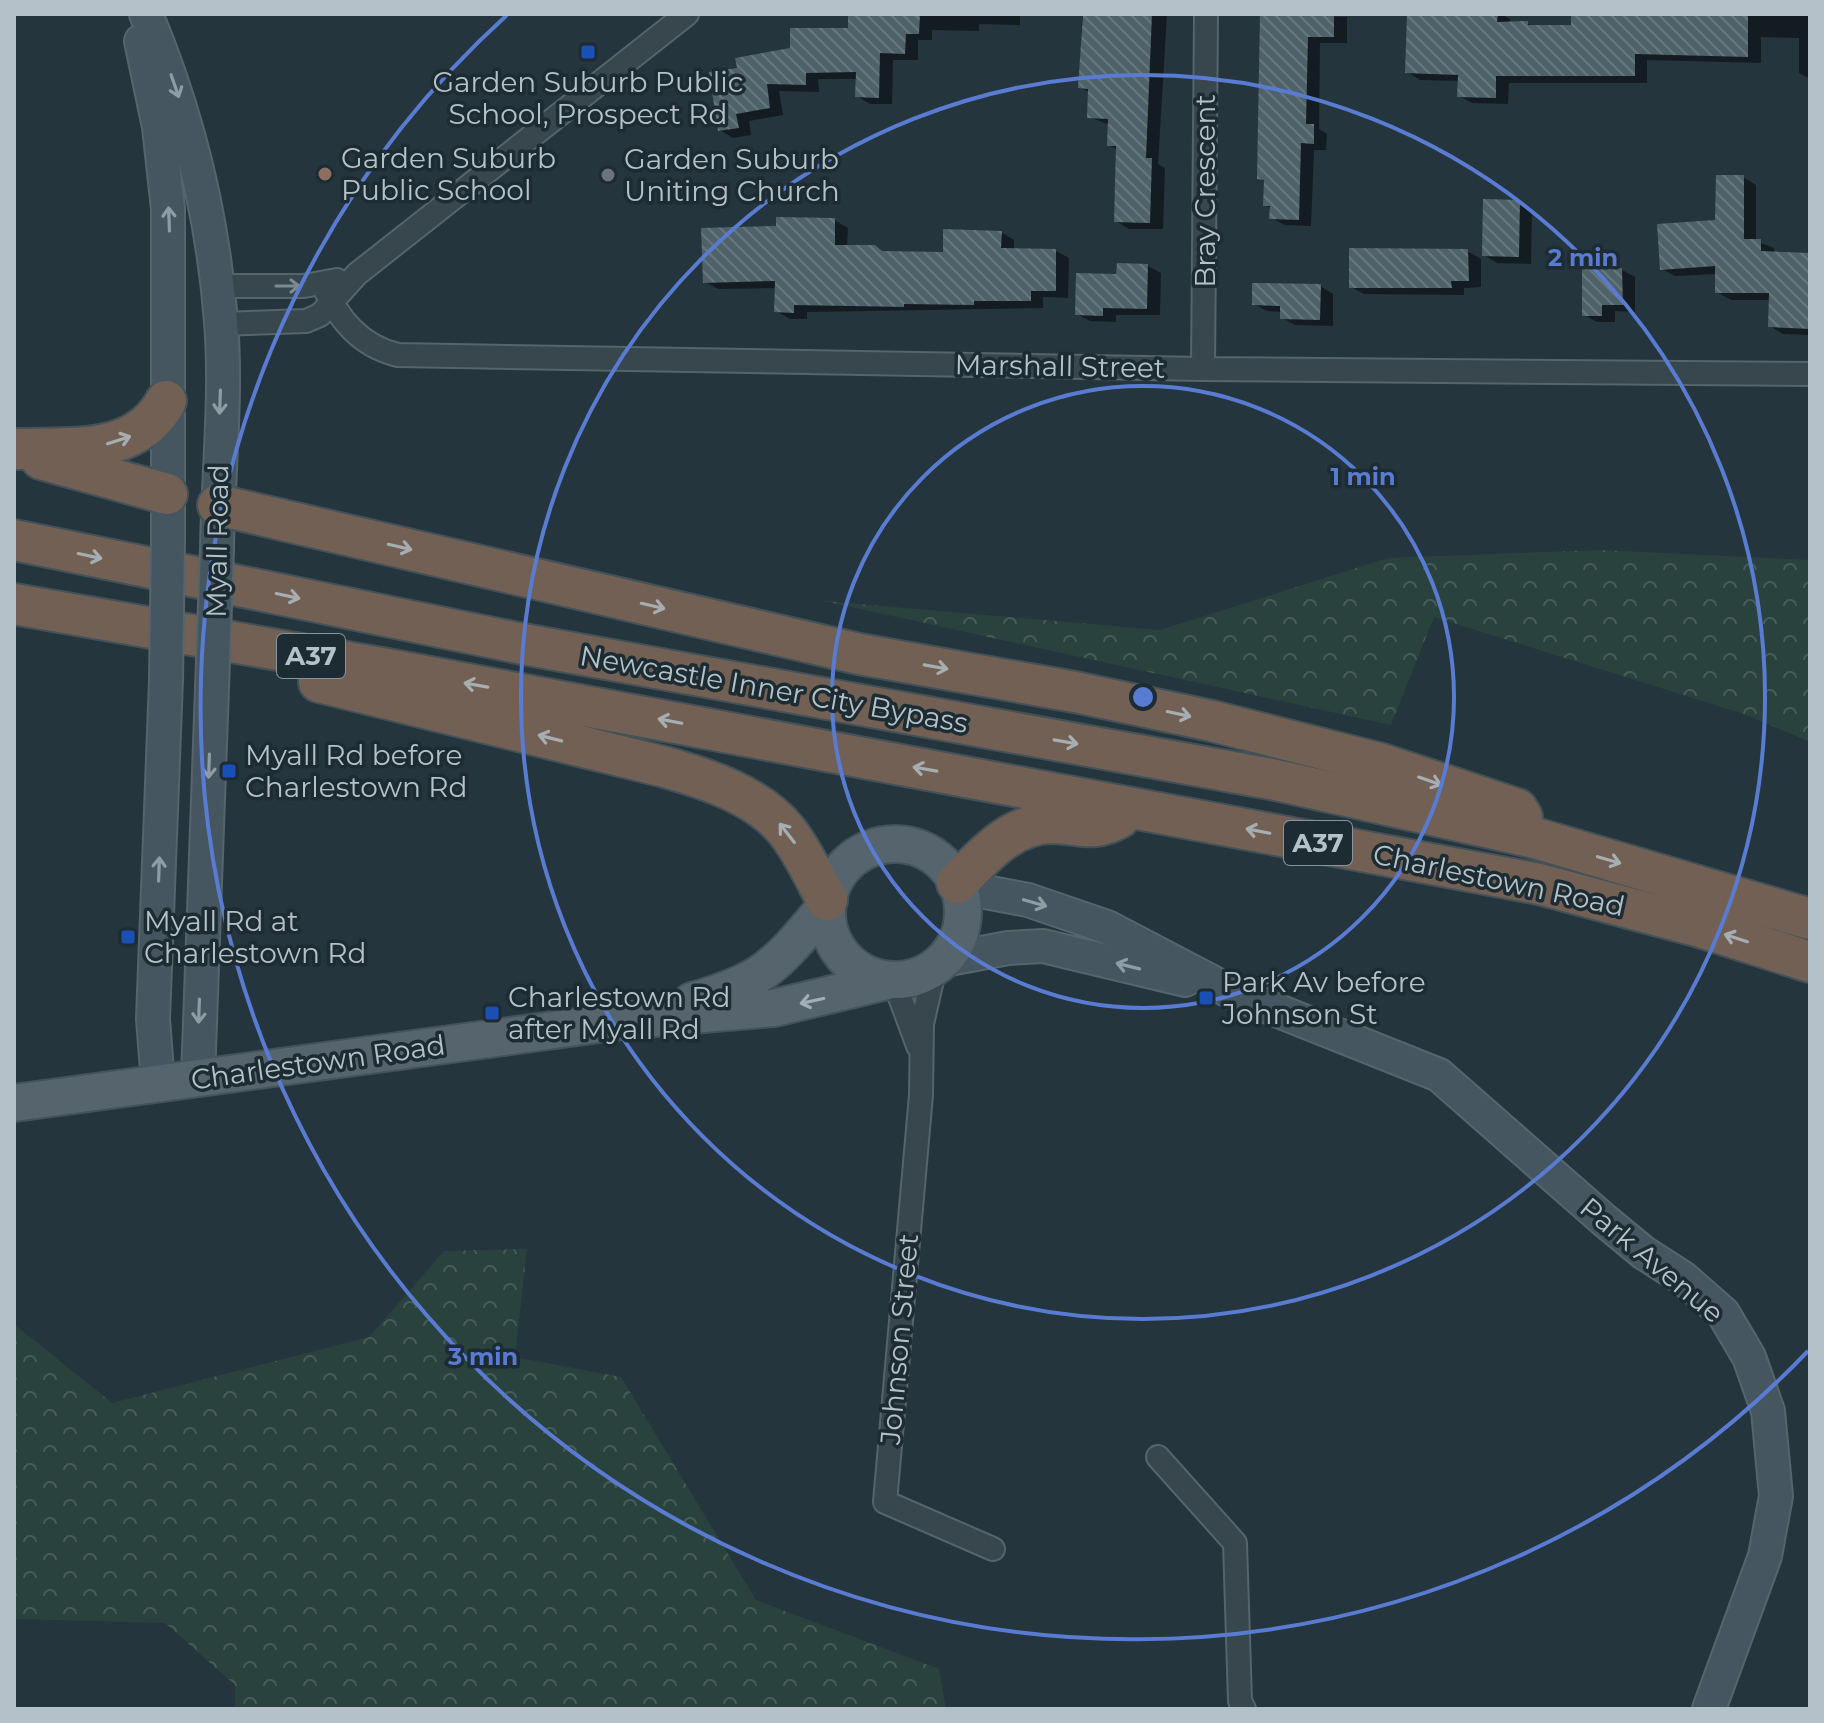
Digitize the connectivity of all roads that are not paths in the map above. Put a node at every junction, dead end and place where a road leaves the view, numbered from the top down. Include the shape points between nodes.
1 (136, 14) edge
2 (146, 14) edge
3 (1206, 14) edge
4 (679, 17) edge
5 (217, 286) junction
6 (327, 293) junction
7 (170, 297) junction
8 (221, 324) junction
9 (1203, 369) junction
10 (1810, 374) edge
11 (166, 401) junction
12 (14, 450) edge
13 (167, 494) junction
14 (218, 505) junction
15 (14, 540) edge
16 (174, 541) junction
17 (14, 605) edge
18 (1136, 809) junction
19 (1535, 838) junction
20 (958, 885) junction
21 (827, 903) junction
22 (1810, 919) edge
23 (1810, 962) edge
24 (940, 964) junction
25 (891, 981) junction
26 (1231, 992) junction
27 (621, 1021) junction
28 (920, 1059) junction
29 (198, 1078) junction
30 (158, 1083) junction
31 (14, 1103) edge
32 (1158, 1457) dead end
33 (993, 1549) dead end
34 (1244, 1709) edge
35 (1709, 1709) edge

7 -> 1 main road, Myall Road via 164,161
2 -> 5 main road, Myall Road via 190,136
3 - 9 street, Bray Crescent
4 - 6 street
5 -> 6 street
5 - 7 main road
5 - 8 main road, Myall Road
6 - 8 street via 316,317 301,322
6 - 9 street, Marshall Street via 358,337 375,350 398,355
7 - 8 main road
7 - 11 main road, Myall Road
8 -> 14 main road, Myall Road
9 - 10 street, Marshall Street
12 -> 11 highway via 102,445 147,429
11 - 13 main road, Myall Road
12 - 13 highway
13 - 14 main road
13 - 16 main road, Myall Road
14 - 16 main road
14 -> 19 highway via 859,654 1212,721 1382,764 1517,809
14 -> 29 main road, Myall Road, bridge
15 -> 19 highway, Newcastle Inner City Bypass / A37 via 523,644 1271,779
30 -> 16 main road, Myall Road, bridge via 153,1019 168,576
18 -> 17 highway, Newcastle Inner City Bypass / A37
21 -> 17 highway via 796,844 776,819 696,776
18 - 20 highway via 1101,828 1048,823 1021,831 992,848
23 -> 18 highway, Charlestown Road / A37 via 1539,884
19 -> 22 highway, Charlestown Road / A37
20 - 21 main road, Charlestown Road via 934,856 894,844 871,848 850,861
20 - 24 main road via 963,921 956,944
20 -> 26 main road, Park Avenue via 1028,900 1116,931
21 - 25 main road via 834,941 844,956 866,973
21 - 27 main road, Charlestown Road via 783,957 756,978
24 - 25 main road, Charlestown Road via 919,976
26 -> 24 main road, Park Avenue via 1043,946 1008,948
24 - 28 street, Johnson Street via 922,1024
25 -> 27 main road, Charlestown Road via 783,1007
25 - 28 street, Johnson Street
26 - 35 main road, Park Avenue via 1439,1075 1604,1220 1723,1313 1749,1357 1768,1411 1776,1496 1765,1556
27 - 29 main road, Charlestown Road
28 - 33 street, Johnson Street via 885,1502
29 - 30 main road, Charlestown Road
30 - 31 main road, Charlestown Road
32 - 34 street via 1235,1543

